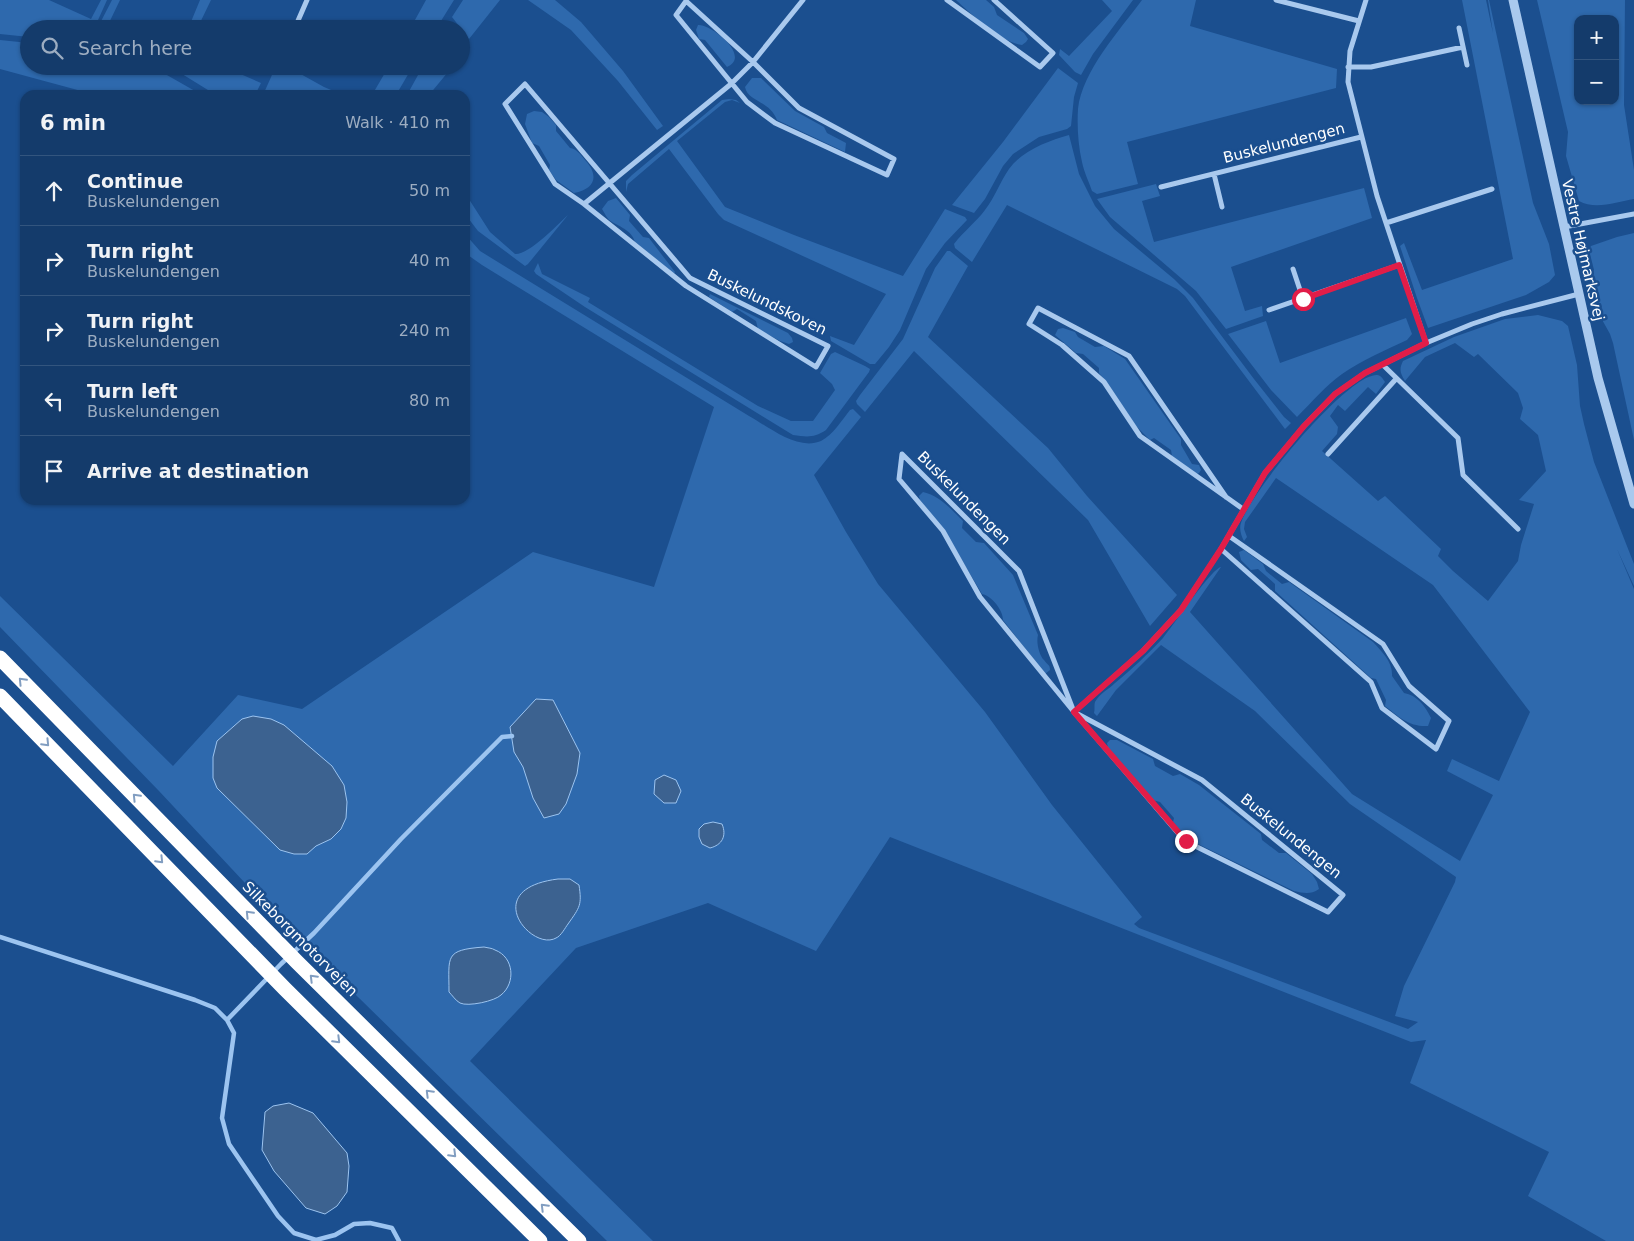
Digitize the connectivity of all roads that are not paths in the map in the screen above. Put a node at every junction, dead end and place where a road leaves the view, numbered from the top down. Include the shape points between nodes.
1 (307, 0) edge
2 (803, 0) edge
3 (947, 0) edge
4 (994, 0) edge
5 (1276, 0) edge
6 (1366, 0) edge
7 (1513, 0) edge
8 (298, 20) edge
9 (1359, 21) junction
10 (1459, 28) dead end
11 (1463, 47) junction
12 (753, 62) junction
13 (1467, 65) dead end
14 (1348, 67) junction
15 (731, 84) junction
16 (1361, 137) junction
17 (1214, 174) junction
18 (611, 184) junction
19 (1161, 187) dead end
20 (1492, 189) dead end
21 (584, 204) junction
22 (1222, 207) dead end
23 (1634, 214) edge
24 (1386, 224) junction
25 (1564, 227) junction
26 (1399, 265) junction
27 (1292, 269) dead end
28 (1579, 294) junction
29 (1303, 299) junction
30 (1269, 310) dead end
31 (1426, 343) junction
32 (1383, 365) junction
33 (1396, 379) junction
34 (1328, 454) dead end
35 (1226, 497) junction
36 (1634, 504) edge
37 (1243, 510) junction
38 (1518, 529) dead end
39 (1228, 536) junction
40 (1221, 549) junction
41 (0, 658) edge
42 (0, 696) edge
43 (1074, 712) junction
44 (540, 1241) edge
45 (579, 1241) edge

1 - 8 street
2 - 12 street
3 - 4 street via 1040,67 1054,53
5 - 9 street
6 - 9 street, Buskelundengen
7 - 25 street, Vestre Højmarksvej
9 - 14 street, Buskelundengen
10 - 11 street
11 - 13 street
11 - 14 street via 1371,67
12 - 15 street
12 - 15 street via 686,1 676,15
12 - 15 street via 799,108 894,159 887,174 775,123 747,102
14 - 16 street, Buskelundengen via 1348,82
15 - 18 street
16 - 17 street, Buskelundengen
16 - 24 street, Buskelundengen
17 - 19 street, Buskelundengen
17 - 22 street, Buskelundengen
18 - 21 street
18 - 21 street, Buskelundskoven via 525,84 505,104 555,184
18 - 21 street, Buskelundskoven via 690,278 828,346 816,367 686,286
20 - 24 street
23 - 25 street
24 - 26 street, Buskelundengen
25 - 28 street, Vestre Højmarksvej
26 - 29 street
26 - 31 street, Buskelundengen
27 - 29 street
28 - 31 street via 1502,314
28 - 36 street, Vestre Højmarksvej via 1598,378
29 - 30 street
31 - 32 street
32 - 33 street
32 - 37 street via 1335,394 1304,426 1265,473
33 - 34 street
33 - 38 street via 1458,438 1463,476
35 - 35 street via 1129,356 1038,308 1028,324 1062,345 1104,382 1140,436
35 - 37 street
37 - 39 street
39 - 40 street
39 - 40 street via 1383,644 1409,686 1449,721 1436,749 1382,708 1371,682
40 - 43 street via 1181,610 1143,651
45 -> 41 highway, Silkeborgmotorvejen via 283,948
42 -> 44 highway via 264,967
43 - 43 street, Buskelundengen via 1019,571 902,454 899,479 943,531 980,598
43 - 43 street, Buskelundengen via 1186,841 1328,912 1343,894 1202,780

